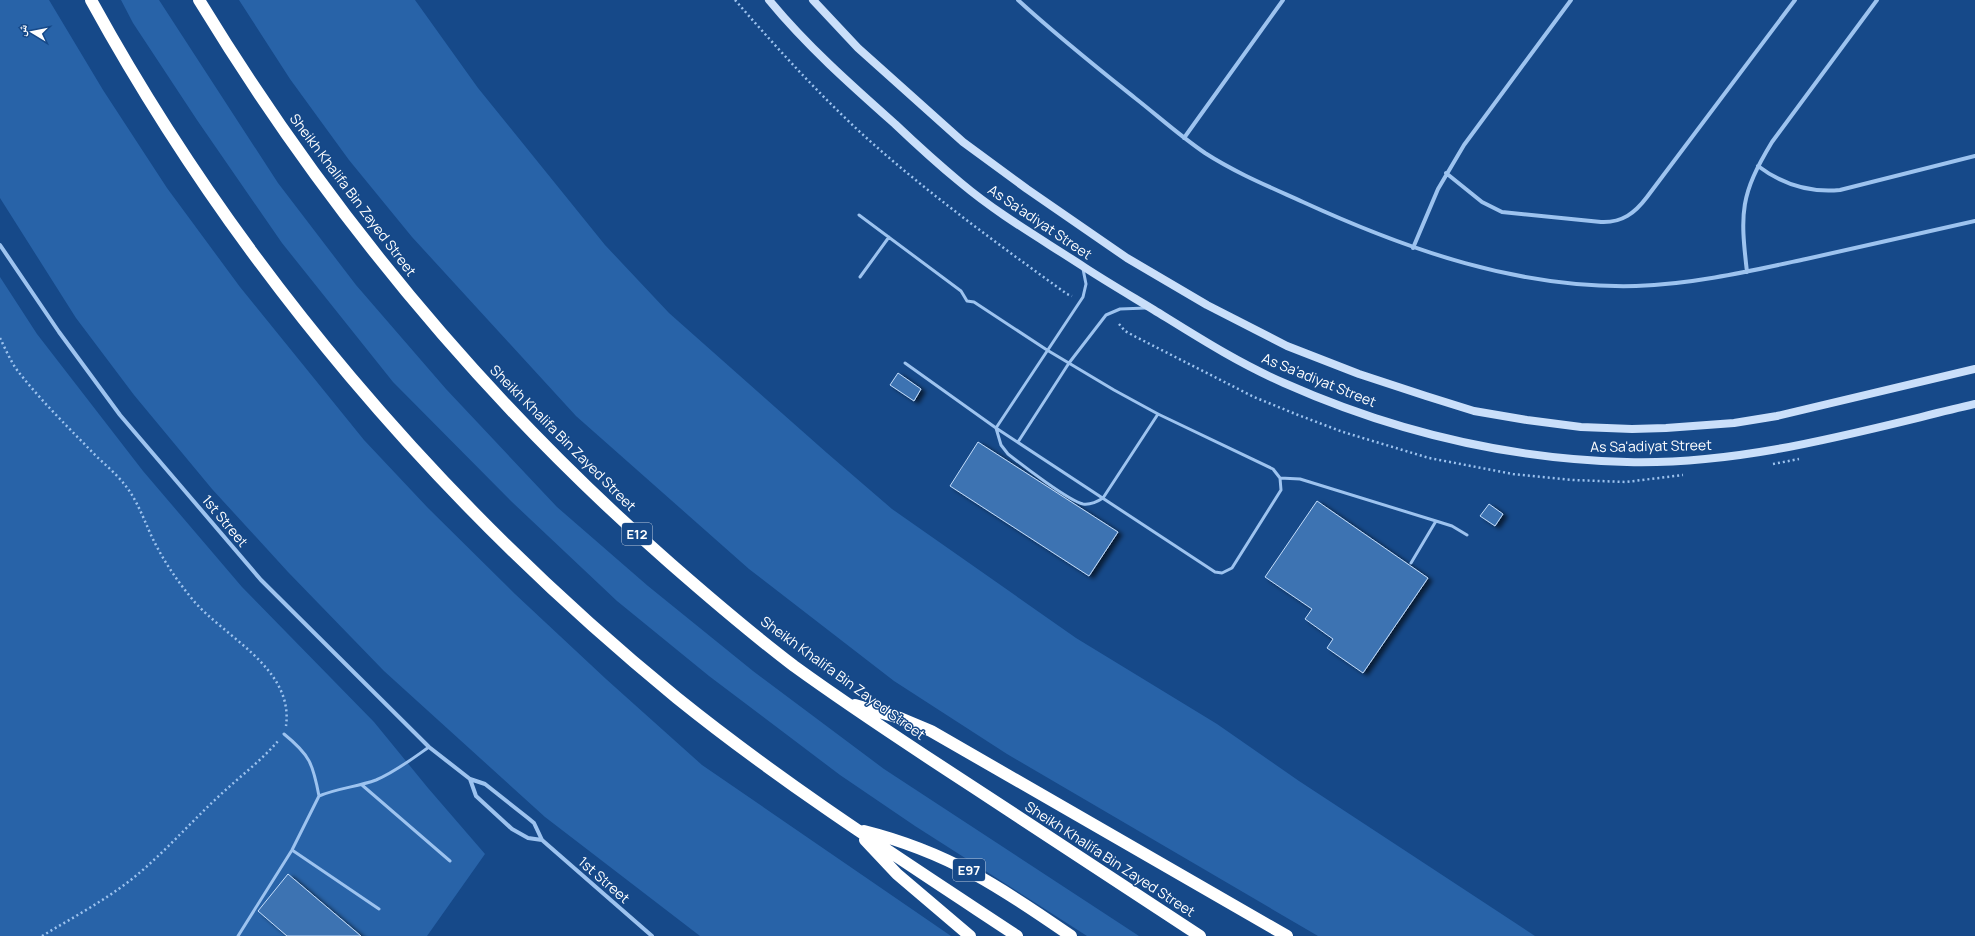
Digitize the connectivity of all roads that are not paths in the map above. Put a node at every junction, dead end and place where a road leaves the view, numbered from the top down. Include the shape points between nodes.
1 (92, 0) edge
2 (199, 0) edge
3 (768, 0) edge
4 (813, 0) edge
5 (1018, 0) edge
6 (1283, 0) edge
7 (1571, 0) edge
8 (1795, 0) edge
9 (1877, 0) edge
10 (1184, 138) junction
11 (1975, 156) edge
12 (1758, 166) junction
13 (1446, 173) junction
14 (859, 215) dead end
15 (1975, 221) edge
16 (889, 237) junction
17 (0, 245) edge
18 (1413, 248) junction
19 (1082, 265) junction
20 (1747, 272) junction
21 (860, 277) dead end
22 (1150, 308) junction
23 (1047, 350) junction
24 (905, 363) dead end
25 (1069, 363) junction
26 (1975, 369) edge
27 (1975, 404) edge
28 (1158, 414) junction
29 (996, 428) junction
30 (1018, 442) junction
31 (1280, 478) junction
32 (1104, 498) junction
33 (1436, 521) junction
34 (1466, 535) dead end
35 (1411, 563) dead end
36 (848, 704) junction
37 (284, 734) road end
38 (429, 747) junction
39 (470, 778) junction
40 (362, 785) junction
41 (319, 796) junction
42 (855, 829) junction
43 (542, 840) junction
44 (292, 850) junction
45 (450, 861) dead end
46 (379, 909) dead end
47 (239, 934) edge
48 (244, 936) edge
49 (652, 936) edge
50 (970, 936) edge
51 (1017, 936) edge
52 (1071, 936) edge
53 (1200, 936) edge
54 (1287, 936) edge

1 - 42 highway via 138,81 255,255 339,363 421,458 507,546 620,651 771,770
2 - 36 highway, Sheikh Khalifa Bin Zayed Street / E12 via 265,103 361,234 444,336 496,394 642,539 742,624
3 - 19 street, As Sa'adiyat Street via 850,85 962,184 1028,232
4 - 26 street, As Sa'adiyat Street via 858,48 963,142 1127,258 1287,346 1426,396 1474,411 1542,422 1581,427 1666,428 1734,423 1777,416
5 - 10 street
6 - 10 street
7 - 13 street via 1478,124
8 - 13 street via 1647,197 1625,218 1609,223 1513,215 1482,202
9 - 12 street via 1772,142
10 - 18 street via 1220,162 1271,188
11 - 12 street via 1840,190 1825,191 1789,184 1769,175
12 - 20 street via 1747,191 1742,221
13 - 18 street via 1424,218
14 - 16 lane
15 - 20 street
16 - 21 lane
16 - 23 lane via 961,291 967,301 974,302
17 - 38 street, 1st Street via 120,415 261,580
18 - 20 street via 1500,272 1582,284 1665,284
19 - 22 street, As Sa'adiyat Street
19 - 23 lane via 1086,284 1083,297
22 - 25 lane via 1120,309 1106,314
22 - 27 street, As Sa'adiyat Street via 1214,348 1283,383 1354,411 1468,444 1575,460 1666,461 1754,454
23 - 25 lane
23 - 29 lane
24 - 29 lane
25 - 28 lane
25 - 30 lane
28 - 31 lane via 1268,467
28 - 32 lane
29 - 30 lane
29 - 32 lane via 998,440 1004,450 1071,498 1082,504 1090,504
30 - 32 lane
31 - 32 lane via 1281,490 1278,496 1235,564 1229,571 1222,573 1209,569
31 - 33 lane via 1300,479
33 - 34 lane via 1452,526
33 - 35 lane
36 - 53 highway, Sheikh Khalifa Bin Zayed Street / E12
36 - 54 highway via 885,713 931,731
37 - 41 lane via 300,747 309,759
38 - 39 street, 1st Street
38 - 40 lane via 390,774
39 - 43 street, 1st Street via 485,784 534,823
39 - 43 street, 1st Street via 476,796 512,829 528,838
40 - 41 lane via 333,790
40 - 45 lane
41 - 44 lane
42 - 50 highway via 897,874
42 - 51 highway
42 - 52 highway, E97 via 904,842 958,864 1015,897
43 - 49 street, 1st Street
44 - 46 lane
44 - 47 lane
47 - 48 lane

